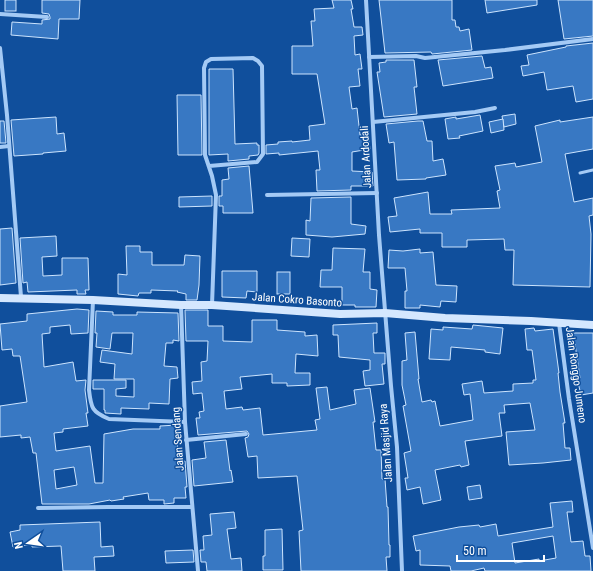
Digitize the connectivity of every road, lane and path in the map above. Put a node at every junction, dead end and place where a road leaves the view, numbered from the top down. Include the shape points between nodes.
1 (366, 0) edge
2 (0, 14) edge
3 (47, 17) dead end
4 (593, 39) edge
5 (0, 48) edge
6 (370, 57) junction
7 (1, 65) edge
8 (495, 108) dead end
9 (373, 122) junction
10 (9, 146) junction
11 (0, 147) edge
12 (209, 166) junction
13 (593, 170) edge
14 (580, 173) dead end
15 (377, 193) junction
16 (266, 195) dead end
17 (21, 297) junction
18 (0, 298) edge
19 (93, 300) junction
20 (180, 305) junction
21 (212, 305) junction
22 (385, 313) junction
23 (559, 323) junction
24 (593, 325) edge
25 (185, 422) junction
26 (246, 434) dead end
27 (186, 440) junction
28 (38, 508) dead end
29 (192, 508) junction
30 (593, 548) edge
31 (198, 571) edge
32 (402, 571) edge

1 - 6 street, Jalan Ardodali
2 - 3 street
4 - 6 street via 425,58
5 - 7 street
6 - 9 street, Jalan Ardodali
7 - 10 street
8 - 9 street
9 - 15 street, Jalan Ardodali
10 - 11 street
10 - 17 street
12 - 12 street via 205,155 206,62 211,59 253,58 262,66 263,154 257,162
12 - 21 street via 216,195
13 - 14 lane
15 - 16 street
15 - 22 street, Jalan Ardodali
17 - 18 street, Jalan Cokro Basonto
17 - 19 street, Jalan Cokro Basonto
19 - 20 street, Jalan Cokro Basonto
19 - 25 street via 89,390 93,409 108,419
20 - 21 street, Jalan Cokro Basonto
20 - 25 street, Jalan Sendang
21 - 22 street, Jalan Cokro Basonto via 340,314
22 - 23 street, Jalan Cokro Basonto
22 - 32 street, Jalan Masjid Raya via 398,447
23 - 24 street, Jalan Cokro Basonto
23 - 30 street, Jalan Ronggo Jumeno
25 - 27 street, Jalan Sendang
26 - 27 street
27 - 29 street, Jalan Sendang
28 - 29 street
29 - 31 street, Jalan Sendang

